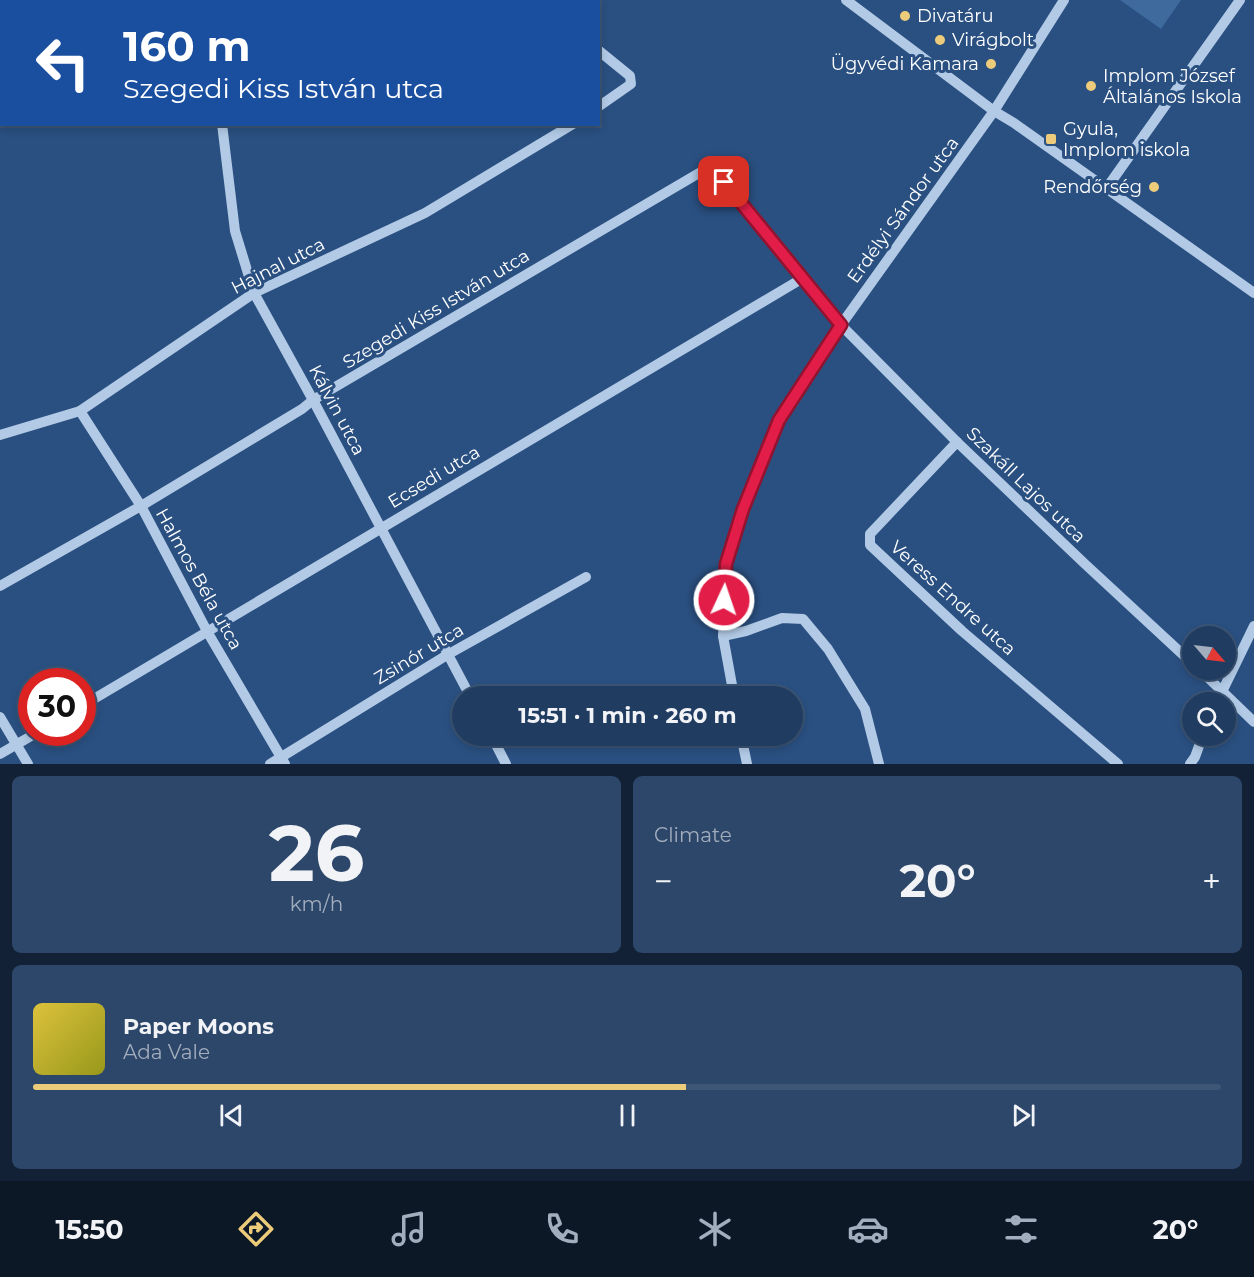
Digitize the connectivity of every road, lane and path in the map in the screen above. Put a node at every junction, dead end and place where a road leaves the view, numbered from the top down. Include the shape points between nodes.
1 (846, 0) edge
2 (1064, 0) edge
3 (1240, 0) edge
4 (600, 52) edge
5 (600, 107) edge
6 (994, 111) junction
7 (222, 126) edge
8 (570, 126) edge
9 (1106, 189) junction
10 (803, 278) junction
11 (254, 293) junction
12 (1254, 293) edge
13 (841, 325) junction
14 (313, 400) junction
15 (80, 411) junction
16 (0, 435) edge
17 (957, 442) junction
18 (141, 506) junction
19 (381, 528) junction
20 (586, 577) dead end
21 (0, 586) edge
22 (1254, 626) edge
23 (208, 633) junction
24 (723, 636) junction
25 (1182, 654) edge
26 (447, 655) junction
27 (1211, 680) edge
28 (464, 686) edge
29 (732, 686) edge
30 (1221, 690) junction
31 (96, 698) edge
32 (0, 717) edge
33 (1254, 722) edge
34 (16, 744) junction
35 (497, 746) edge
36 (743, 746) edge
37 (1199, 746) edge
38 (0, 754) edge
39 (284, 761) edge
40 (28, 764) edge
41 (270, 764) edge
42 (506, 764) edge
43 (747, 764) edge
44 (879, 764) edge
45 (1118, 764) edge
46 (1190, 764) edge

1 - 6 street
2 - 6 street, Erdélyi Sándor utca
3 - 9 street
4 - 5 street via 630,76 631,84
6 - 9 street
6 - 13 street, Erdélyi Sándor utca
7 - 11 street, Kálvin utca via 235,231
8 - 11 street, Hajnal utca via 425,213
9 - 12 street
10 - 13 street, Szegedi Kiss István utca
10 - 14 street, Szegedi Kiss István utca via 711,166
10 - 19 street, Ecsedi utca
11 - 14 street, Kálvin utca
11 - 15 street, Hajnal utca
13 - 17 street, Szakáll Lajos utca
13 - 24 street, Erdélyi Sándor utca via 779,420 743,509 726,564
14 - 18 street, Szegedi Kiss István utca
14 - 19 street, Kálvin utca
15 - 16 street, Hajnal utca
15 - 18 street, Halmos Béla utca
17 - 25 street, Szakáll Lajos utca
17 - 45 street, Veress Endre utca via 870,534 870,545 962,631
18 - 21 street, Szegedi Kiss István utca
18 - 23 street, Halmos Béla utca
19 - 23 street, Ecsedi utca
19 - 26 street, Kálvin utca
20 - 26 street, Zsinór utca
22 - 30 street
23 - 31 street, Ecsedi utca
23 - 39 street, Halmos Béla utca
24 - 29 street, Erdélyi Sándor utca
24 - 44 street via 782,618 803,618 828,649 865,709
26 - 28 street, Kálvin utca
26 - 39 street, Zsinór utca
27 - 30 street
30 - 33 street
32 - 34 street
34 - 38 street
34 - 40 street
35 - 42 street
36 - 43 street
37 - 46 street
39 - 41 street, Zsinór utca

